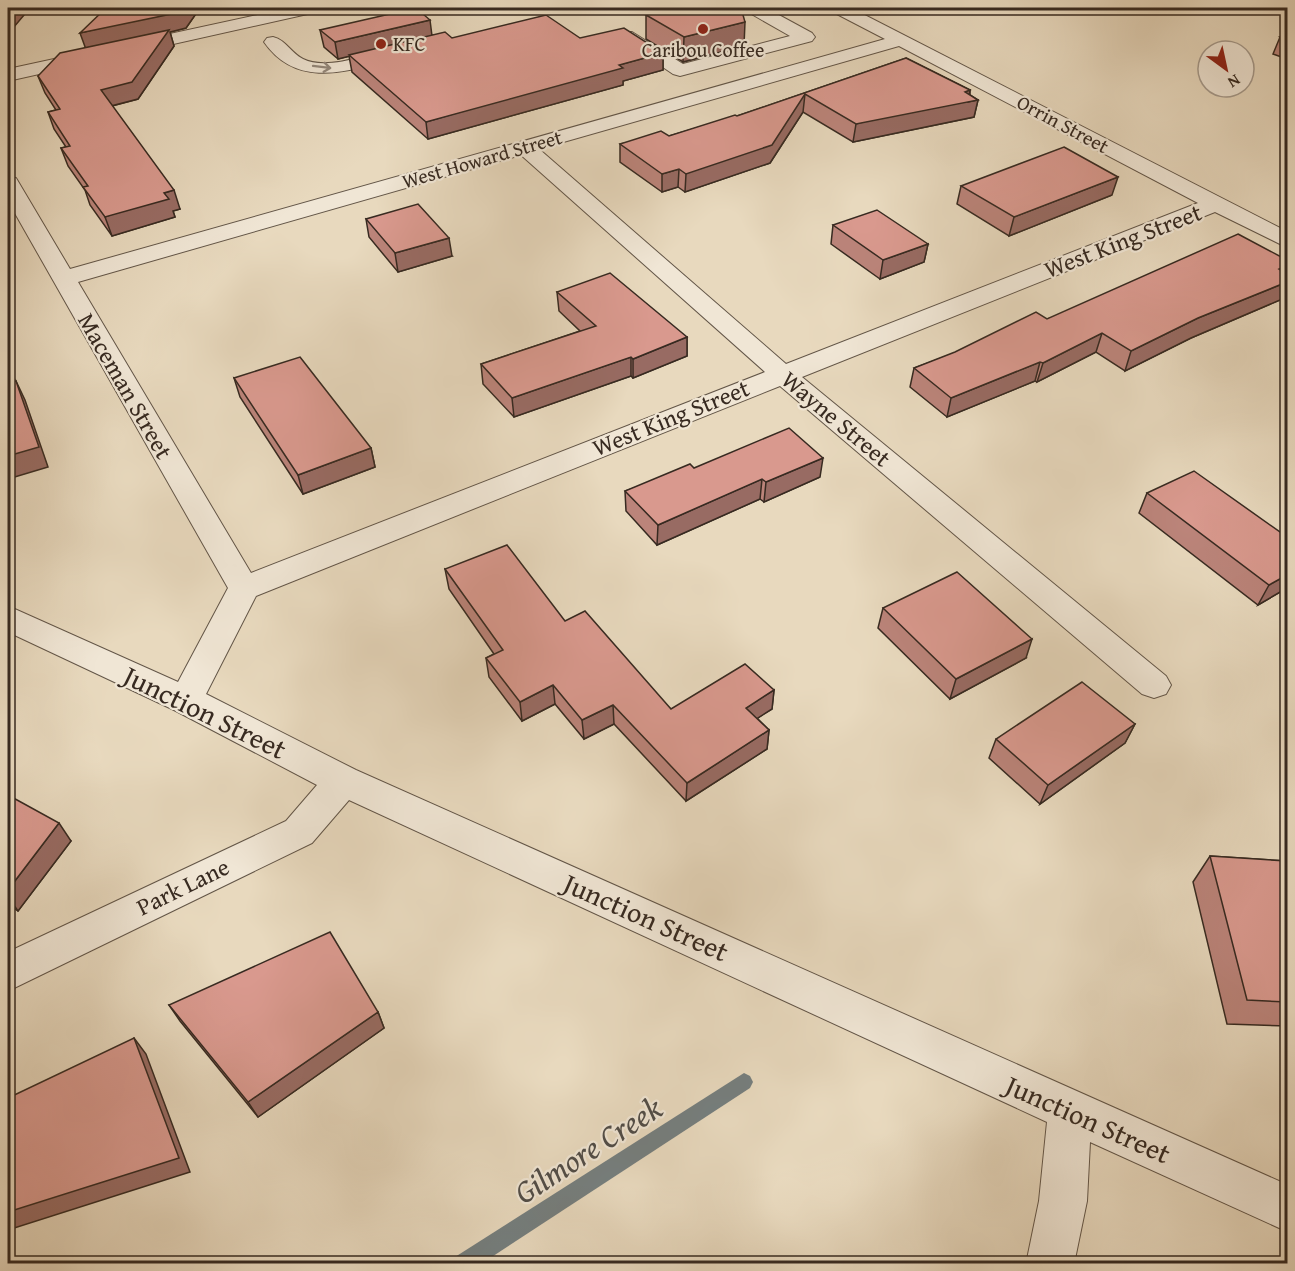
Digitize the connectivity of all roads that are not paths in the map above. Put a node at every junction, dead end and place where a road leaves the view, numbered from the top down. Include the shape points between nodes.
1 (312, 8) edge
2 (754, 8) edge
3 (839, 8) edge
4 (617, 31) edge
5 (901, 40) junction
6 (273, 42) dead end
7 (410, 50) edge
8 (8, 75) edge
9 (523, 146) junction
10 (8, 183) edge
11 (1216, 204) junction
12 (20, 228) edge
13 (1287, 241) edge
14 (62, 279) junction
15 (782, 374) junction
16 (244, 588) junction
17 (8, 618) edge
18 (1154, 685) dead end
19 (186, 700) junction
20 (342, 781) junction
21 (8, 972) edge
22 (1070, 1110) junction
23 (1287, 1209) edge
24 (1050, 1263) edge

1 - 8 street
2 - 4 street via 806,38 680,70
3 - 5 street, Orrin Street
5 - 9 street, West Howard Street
5 - 11 street, Orrin Street
6 -> 7 street via 297,64 331,69
9 - 14 street, West Howard Street
9 - 15 street, Wayne Street
10 - 12 street, Maceman Street
11 - 13 street, Orrin Street
11 - 15 street, West King Street
12 - 14 street, Maceman Street
14 - 16 street, Maceman Street
15 - 16 street, West King Street
15 - 18 street, Wayne Street
16 - 19 street
17 - 19 street, Junction Street
19 - 20 street, Junction Street
20 - 21 street, Park Lane via 299,831
20 - 22 street, Junction Street
22 - 23 street, Junction Street
22 - 24 street via 1063,1202

